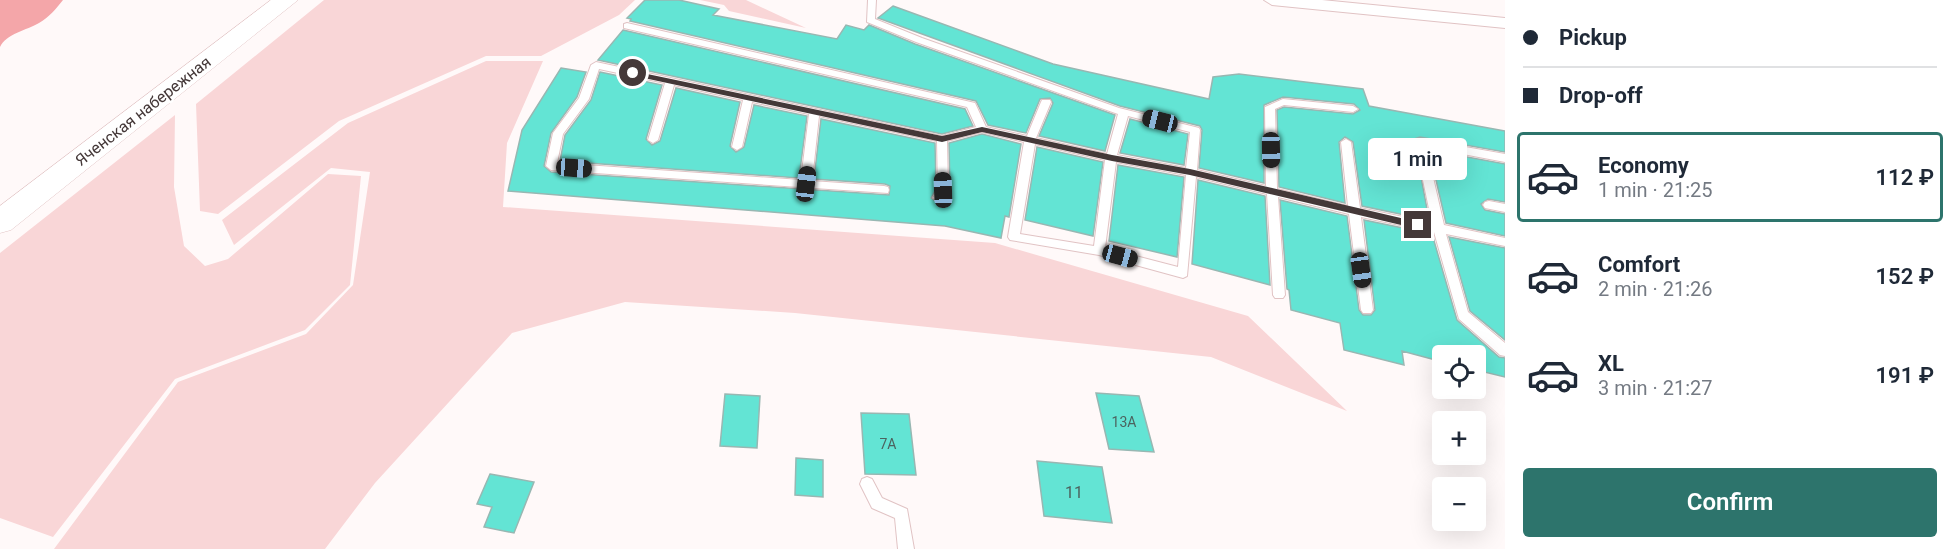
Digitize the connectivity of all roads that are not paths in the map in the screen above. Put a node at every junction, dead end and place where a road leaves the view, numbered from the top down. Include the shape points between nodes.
1 (286, 0) edge
2 (872, 0) edge
3 (1272, 0) edge
4 (1505, 23) edge
5 (627, 26) dead end
6 (670, 81) junction
7 (748, 99) junction
8 (1046, 102) dead end
9 (1353, 109) dead end
10 (1124, 112) junction
11 (814, 113) junction
12 (982, 129) junction
13 (942, 139) junction
14 (653, 140) dead end
15 (1030, 140) junction
16 (1346, 142) dead end
17 (737, 147) dead end
18 (1112, 158) junction
19 (1505, 158) edge
20 (1190, 172) junction
21 (806, 184) junction
22 (884, 190) dead end
23 (1272, 193) junction
24 (939, 198) dead end
25 (1490, 205) dead end
26 (1505, 208) edge
27 (1353, 211) junction
28 (0, 222) edge
29 (1439, 230) junction
30 (1505, 242) edge
31 (1099, 251) junction
32 (1279, 295) dead end
33 (1366, 310) dead end
34 (1505, 351) edge
35 (867, 484) dead end
36 (906, 549) edge

1 - 28 street, Яченская набережная
2 - 10 lane via 870,20
3 - 4 street
5 - 12 lane via 971,105
6 - 7 lane
6 - 14 lane
6 - 21 lane via 596,65 584,99 558,133 551,166
7 - 11 lane
7 - 17 lane
8 - 15 lane
9 - 23 lane via 1283,102 1270,107
10 - 18 lane
10 - 20 lane via 1195,130
11 - 13 lane
11 - 21 lane
12 - 13 lane
12 - 15 lane
13 - 24 lane via 943,190
15 - 18 lane
15 - 31 lane via 1014,237
16 - 27 lane
18 - 20 lane
18 - 31 lane
19 - 29 lane via 1420,142
20 - 23 lane
20 - 31 lane via 1183,273
21 - 22 lane
23 - 27 lane
23 - 32 lane
25 - 26 lane
27 - 29 lane
27 - 33 lane
29 - 30 lane
29 - 34 lane via 1463,315
35 - 36 lane via 877,503 902,514

